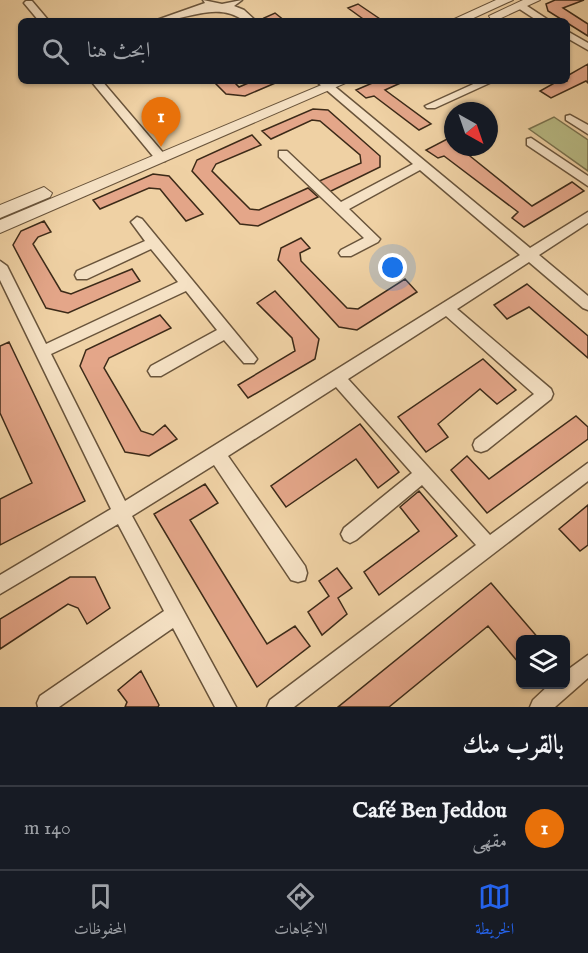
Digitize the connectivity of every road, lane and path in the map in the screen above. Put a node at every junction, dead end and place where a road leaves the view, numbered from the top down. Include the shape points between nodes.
1 (507, 0) edge
2 (534, 0) edge
3 (237, 1) edge
4 (209, 2) edge
5 (29, 3) dead end
6 (224, 6) junction
7 (521, 6) junction
8 (241, 12) junction
9 (42, 18) edge
10 (167, 18) edge
11 (248, 18) edge
12 (463, 18) edge
13 (491, 18) edge
14 (541, 18) edge
15 (570, 36) edge
16 (588, 47) edge
17 (99, 84) edge
18 (306, 84) edge
19 (329, 84) edge
20 (332, 84) edge
21 (482, 84) edge
22 (431, 106) dead end
23 (570, 118) dead end
24 (588, 130) edge
25 (531, 142) dead end
26 (157, 153) junction
27 (284, 154) dead end
28 (422, 164) junction
29 (588, 182) edge
30 (340, 208) junction
31 (0, 212) edge
32 (588, 217) edge
33 (137, 222) dead end
34 (0, 227) edge
35 (154, 242) junction
36 (346, 253) dead end
37 (531, 254) junction
38 (0, 266) edge
39 (82, 275) dead end
40 (188, 284) junction
41 (588, 304) edge
42 (447, 309) junction
43 (227, 331) junction
44 (42, 352) junction
45 (249, 359) dead end
46 (156, 370) dead end
47 (339, 380) junction
48 (481, 446) dead end
49 (218, 455) junction
50 (588, 471) edge
51 (423, 474) junction
52 (122, 514) junction
53 (350, 534) dead end
54 (488, 546) junction
55 (298, 573) dead end
56 (0, 585) edge
57 (176, 614) junction
58 (588, 665) edge
59 (47, 703) dead end
60 (226, 707) edge
61 (277, 707) edge
62 (540, 707) edge

1 - 12 street
2 - 7 street
3 - 6 street
3 - 8 street
4 - 6 street
4 - 10 street
5 - 9 street
6 - 8 street
7 - 13 street
7 - 14 street
8 - 11 street
15 - 16 street
17 - 26 street
18 - 26 street
19 - 26 street
20 - 28 street
21 - 22 street
23 - 24 street
25 - 29 street
26 - 31 street
26 - 34 street
27 - 30 street
28 - 30 street
28 - 37 street
30 - 36 street via 373,239
32 - 37 street
33 - 35 street
35 - 39 street
35 - 40 street
37 - 41 street
37 - 42 street
38 - 44 street
40 - 43 street
40 - 44 street
42 - 47 street
42 - 48 street via 544,394
43 - 45 street
43 - 46 street
44 - 52 street
47 - 49 street
47 - 51 street
49 - 52 street
49 - 55 street
50 - 54 street
51 - 53 street
51 - 54 street
52 - 56 street
52 - 57 street
54 - 61 street
57 - 59 street
57 - 60 street
58 - 62 street

